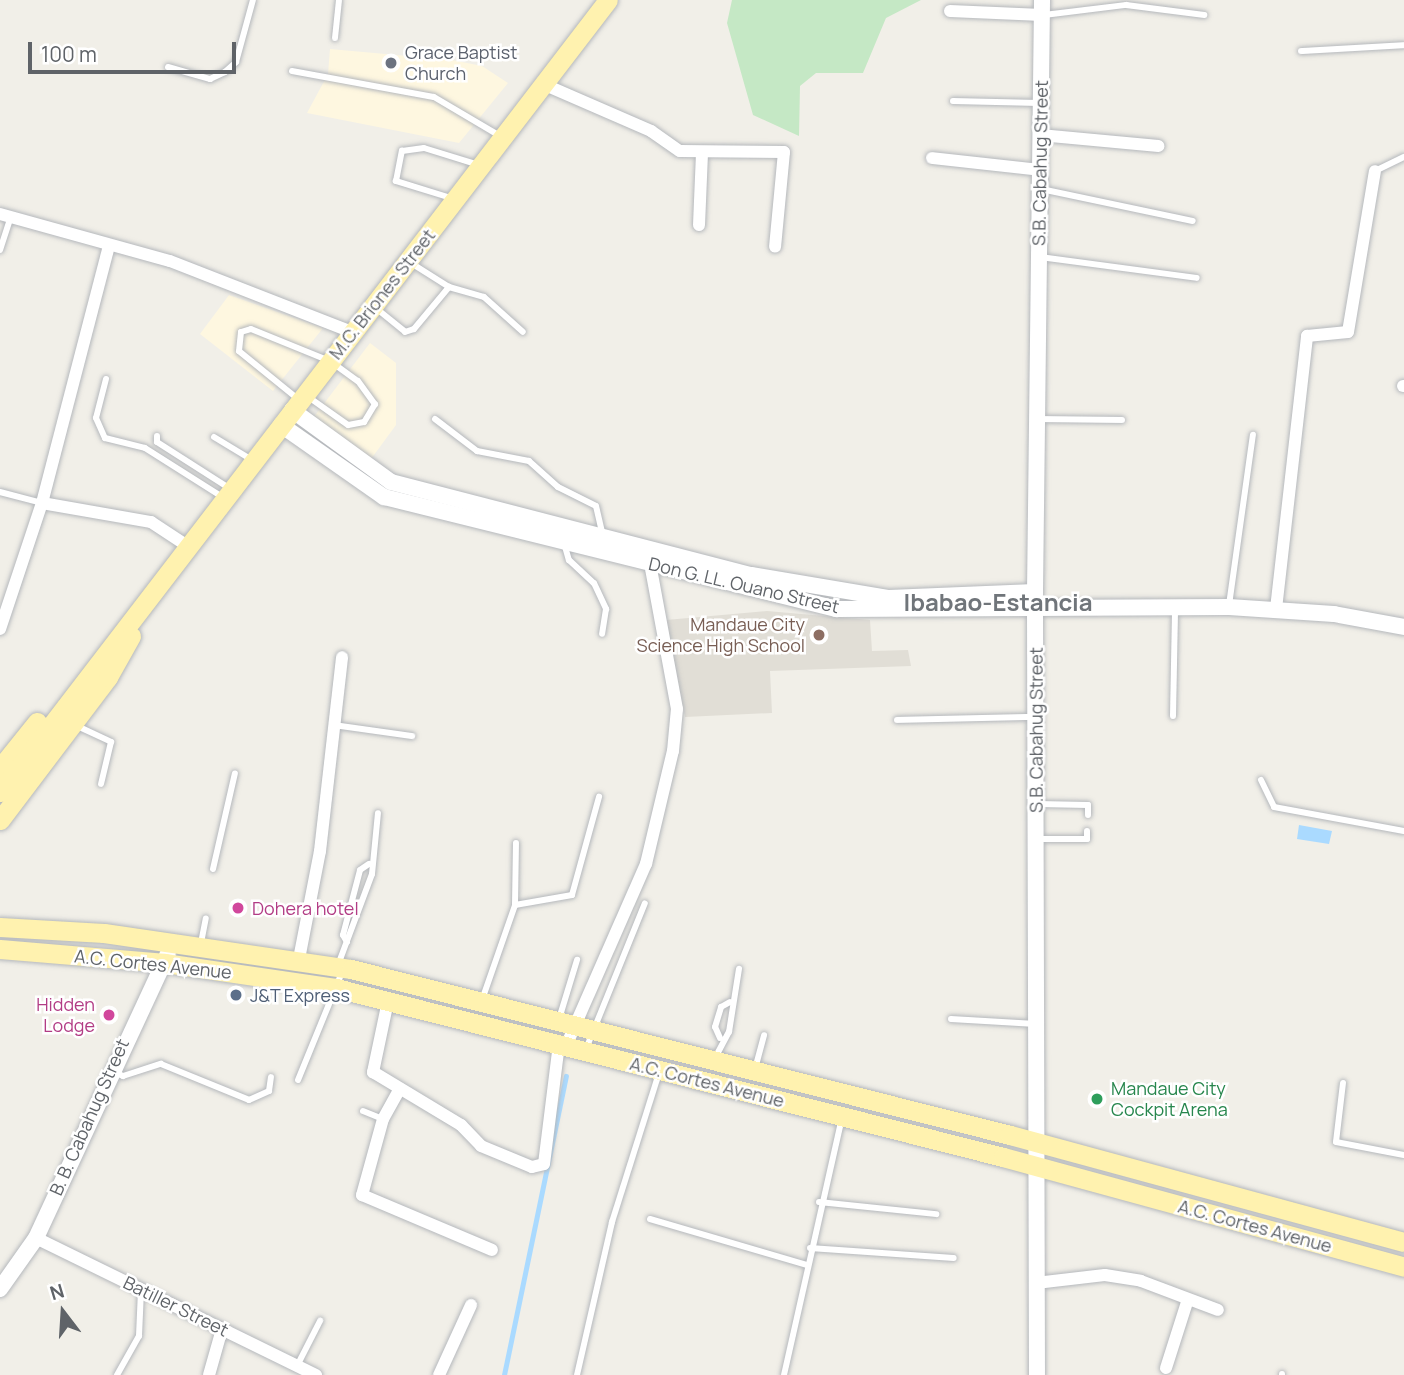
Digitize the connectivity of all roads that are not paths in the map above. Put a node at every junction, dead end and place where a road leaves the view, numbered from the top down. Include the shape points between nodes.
1 (253, 0) edge
2 (339, 0) edge
3 (608, 0) edge
4 (1042, 7) edge
5 (950, 11) dead end
6 (1205, 15) dead end
7 (335, 38) dead end
8 (1404, 45) edge
9 (1301, 51) dead end
10 (167, 67) dead end
11 (292, 71) dead end
12 (543, 84) junction
13 (953, 101) dead end
14 (1040, 103) junction
15 (1040, 135) junction
16 (502, 137) junction
17 (1158, 146) dead end
18 (702, 152) junction
19 (1404, 157) edge
20 (932, 158) dead end
21 (480, 166) junction
22 (1040, 170) junction
23 (1375, 171) joint
24 (1039, 188) junction
25 (455, 200) junction
26 (6, 216) edge
27 (1194, 220) dead end
28 (699, 225) dead end
29 (109, 246) junction
30 (775, 247) dead end
31 (0, 250) edge
32 (1039, 257) junction
33 (409, 262) junction
34 (1197, 278) dead end
35 (449, 287) junction
36 (375, 307) junction
37 (523, 332) dead end
38 (355, 333) junction
39 (330, 361) junction
40 (106, 379) dead end
41 (294, 407) junction
42 (435, 419) dead end
43 (1039, 419) junction
44 (1122, 420) dead end
45 (1253, 435) dead end
46 (157, 436) dead end
47 (214, 437) dead end
48 (254, 461) junction
49 (0, 492) edge
50 (229, 494) junction
51 (42, 503) junction
52 (536, 527) junction
53 (602, 537) junction
54 (563, 541) junction
55 (189, 547) junction
56 (650, 563) junction
57 (714, 573) junction
58 (157, 589) junction
59 (1035, 592) junction
60 (888, 605) junction
61 (1229, 607) junction
62 (1276, 609) junction
63 (1035, 610) junction
64 (1175, 610) junction
65 (1404, 627) edge
66 (0, 629) edge
67 (602, 634) dead end
68 (342, 657) dead end
69 (1173, 716) dead end
70 (1036, 717) junction
71 (897, 720) dead end
72 (73, 724) junction
73 (331, 724) junction
74 (412, 736) dead end
75 (0, 768) edge
76 (235, 773) dead end
77 (1261, 780) dead end
78 (101, 784) dead end
79 (0, 792) edge
80 (599, 797) dead end
81 (1036, 804) junction
82 (378, 813) dead end
83 (1087, 815) dead end
84 (0, 820) edge
85 (1087, 831) dead end
86 (1404, 831) edge
87 (1036, 839) junction
88 (516, 843) dead end
89 (369, 864) junction
90 (213, 869) dead end
91 (645, 903) dead end
92 (515, 905) junction
93 (348, 914) junction
94 (359, 917) junction
95 (206, 918) dead end
96 (3, 926) edge
97 (174, 942) junction
98 (347, 942) junction
99 (201, 945) junction
100 (0, 949) edge
101 (299, 959) junction
102 (578, 960) dead end
103 (165, 963) junction
104 (341, 967) junction
105 (739, 969) dead end
106 (336, 988) junction
107 (388, 1001) junction
108 (481, 1002) junction
109 (730, 1002) junction
110 (951, 1019) dead end
111 (574, 1024) junction
112 (1036, 1024) junction
113 (764, 1035) dead end
114 (720, 1038) junction
115 (563, 1045) junction
116 (586, 1051) junction
117 (714, 1060) junction
118 (109, 1070) junction
119 (660, 1070) junction
120 (754, 1070) junction
121 (271, 1077) dead end
122 (298, 1080) dead end
123 (1343, 1083) dead end
124 (832, 1089) junction
125 (398, 1092) junction
126 (363, 1111) dead end
127 (834, 1114) junction
128 (383, 1119) junction
129 (1035, 1143) junction
130 (1404, 1155) edge
131 (1034, 1166) junction
132 (1250, 1200) junction
133 (819, 1202) junction
134 (936, 1214) dead end
135 (650, 1219) dead end
136 (1244, 1223) junction
137 (36, 1238) junction
138 (1404, 1242) edge
139 (810, 1248) junction
140 (492, 1250) dead end
141 (954, 1258) dead end
142 (807, 1265) junction
143 (1404, 1266) edge
144 (1036, 1283) junction
145 (0, 1289) edge
146 (141, 1289) junction
147 (1188, 1299) junction
148 (471, 1306) dead end
149 (1218, 1310) dead end
150 (320, 1321) dead end
151 (222, 1329) junction
152 (297, 1366) junction
153 (1166, 1368) dead end
154 (117, 1375) edge
155 (208, 1375) edge
156 (316, 1375) edge
157 (439, 1375) edge
158 (577, 1375) edge
159 (784, 1375) edge
160 (1037, 1375) edge

1 - 10 lane via 236,62 225,72 210,79
2 - 7 lane
3 - 12 main road, M.C. Briones Street
4 - 5 street
4 - 6 lane via 1126,5
4 - 14 street, S.B. Cabahug Street
8 - 9 lane
11 - 16 lane via 434,97
12 - 16 main road, M.C. Briones Street
12 - 18 street via 651,131 680,151
13 - 14 lane
14 - 15 street, S.B. Cabahug Street
15 - 17 street
15 - 22 street, S.B. Cabahug Street
16 - 21 main road, M.C. Briones Street
18 - 28 street
18 - 30 street via 784,152
19 - 23 lane
20 - 22 street
21 - 25 main road, M.C. Briones Street
21 - 25 lane via 424,148 402,151 397,181
22 - 24 street, S.B. Cabahug Street
23 - 62 street via 1348,332 1307,336
24 - 27 lane
24 - 32 street, S.B. Cabahug Street
25 - 33 main road, M.C. Briones Street
26 - 29 street
26 - 31 lane
29 - 38 street via 170,261
29 - 51 street
32 - 34 lane
32 - 43 street, S.B. Cabahug Street
33 - 35 lane
33 - 36 main road, M.C. Briones Street
35 - 36 lane via 405,332
35 - 37 lane via 484,297
36 - 38 main road, M.C. Briones Street
38 - 39 main road, M.C. Briones Street
39 - 41 main road, M.C. Briones Street
39 - 41 lane via 373,395 364,422 340,422
39 - 41 lane via 251,329 238,336 239,351
40 - 50 lane via 98,430 145,448
41 - 48 main road, M.C. Briones Street
41 - 52 street, Don G. LL. Ouano Street via 391,482
42 - 53 lane via 477,451 529,461 558,486 596,506 604,519
43 - 44 lane
43 - 59 street, S.B. Cabahug Street
45 - 61 lane
46 - 50 lane via 157,442
47 - 48 lane
48 - 50 main road, M.C. Briones Street
49 - 51 lane
50 - 55 main road, M.C. Briones Street
51 - 55 street via 151,522
51 - 66 street
52 - 53 street, Don G. LL. Ouano Street
52 - 54 street, Don G. LL. Ouano Street
53 - 57 street, Don G. LL. Ouano Street
54 - 56 street, Don G. LL. Ouano Street
54 - 67 lane via 569,560 594,583 606,609
55 - 58 main road, M.C. Briones Street
56 - 57 street, Don G. LL. Ouano Street
56 - 111 street via 677,709 673,751 646,864
57 - 60 street, Don G. LL. Ouano Street
58 - 72 main road, M.C. Briones Street via 108,677
58 - 75 main road, M.C. Briones Street via 88,657
58 - 79 main road, M.C. Briones Street
59 - 60 street, Don G. LL. Ouano Street
59 - 63 street, S.B. Cabahug Street
60 - 63 street, Don G. LL. Ouano Street
61 - 62 street, Don G. LL. Ouano Street
61 - 64 street, Don G. LL. Ouano Street
62 - 65 street, Don G. LL. Ouano Street
63 - 64 street, Don G. LL. Ouano Street
63 - 70 street, S.B. Cabahug Street
64 - 69 lane
68 - 73 street
70 - 71 lane
70 - 81 street, S.B. Cabahug Street
72 - 78 lane via 111,742
72 - 84 main road, M.C. Briones Street
73 - 74 lane
73 - 101 street via 320,851
76 - 90 lane
77 - 86 lane via 1274,807
80 - 92 lane via 572,895
81 - 83 lane via 1087,805
81 - 87 street, S.B. Cabahug Street
82 - 89 lane
85 - 87 lane via 1087,839
87 - 112 street, S.B. Cabahug Street
88 - 92 lane
89 - 93 lane via 360,870
89 - 94 lane
91 - 111 lane
92 - 108 lane
93 - 94 lane
93 - 98 lane
94 - 98 lane
95 - 99 lane
96 - 97 main road, A.C. Cortes Avenue
97 - 99 main road, A.C. Cortes Avenue
97 - 103 street, B. B. Cabahug Street
98 - 104 lane
99 - 101 main road, A.C. Cortes Avenue
100 - 103 main road, A.C. Cortes Avenue
101 - 104 main road, A.C. Cortes Avenue
102 - 111 lane
103 - 106 main road, A.C. Cortes Avenue
103 - 118 street, B. B. Cabahug Street
104 - 106 lane
104 - 108 main road, A.C. Cortes Avenue
105 - 109 lane
106 - 107 main road, A.C. Cortes Avenue
106 - 122 lane
107 - 115 main road, A.C. Cortes Avenue
107 - 125 street via 373,1072
108 - 111 main road, A.C. Cortes Avenue
109 - 114 lane via 729,1032
109 - 114 lane via 721,1007 715,1027
110 - 112 lane
111 - 115 street
111 - 116 lane
111 - 117 main road, A.C. Cortes Avenue
112 - 129 street, S.B. Cabahug Street
113 - 120 lane
114 - 117 lane
115 - 116 main road, A.C. Cortes Avenue
115 - 125 street via 539,1166 481,1146 461,1125
116 - 119 main road, A.C. Cortes Avenue
117 - 120 main road, A.C. Cortes Avenue
118 - 121 lane via 123,1076 161,1064 249,1100 269,1091
118 - 137 street, B. B. Cabahug Street
119 - 127 main road, A.C. Cortes Avenue
119 - 158 lane via 612,1222
120 - 124 main road, A.C. Cortes Avenue
123 - 130 lane via 1336,1142
124 - 127 main road
124 - 129 main road, A.C. Cortes Avenue
125 - 128 street
126 - 128 lane
127 - 131 main road, A.C. Cortes Avenue
127 - 133 lane
128 - 140 street via 362,1195
129 - 131 street, S.B. Cabahug Street
129 - 132 main road, A.C. Cortes Avenue
131 - 136 main road, A.C. Cortes Avenue
131 - 144 street, S.B. Cabahug Street
132 - 136 main road
132 - 138 main road, A.C. Cortes Avenue
133 - 134 lane
133 - 139 lane
135 - 142 lane
136 - 143 main road, A.C. Cortes Avenue
137 - 145 street, B. B. Cabahug Street
137 - 146 street, Batiller Street
139 - 141 lane
139 - 142 lane
142 - 159 lane
144 - 147 street via 1105,1275
144 - 160 street, S.B. Cabahug Street
146 - 151 street, Batiller Street
146 - 154 lane via 139,1336
147 - 149 street
147 - 153 street
148 - 157 street
150 - 152 lane
151 - 152 street, Batiller Street
151 - 155 street
152 - 156 street, Batiller Street

